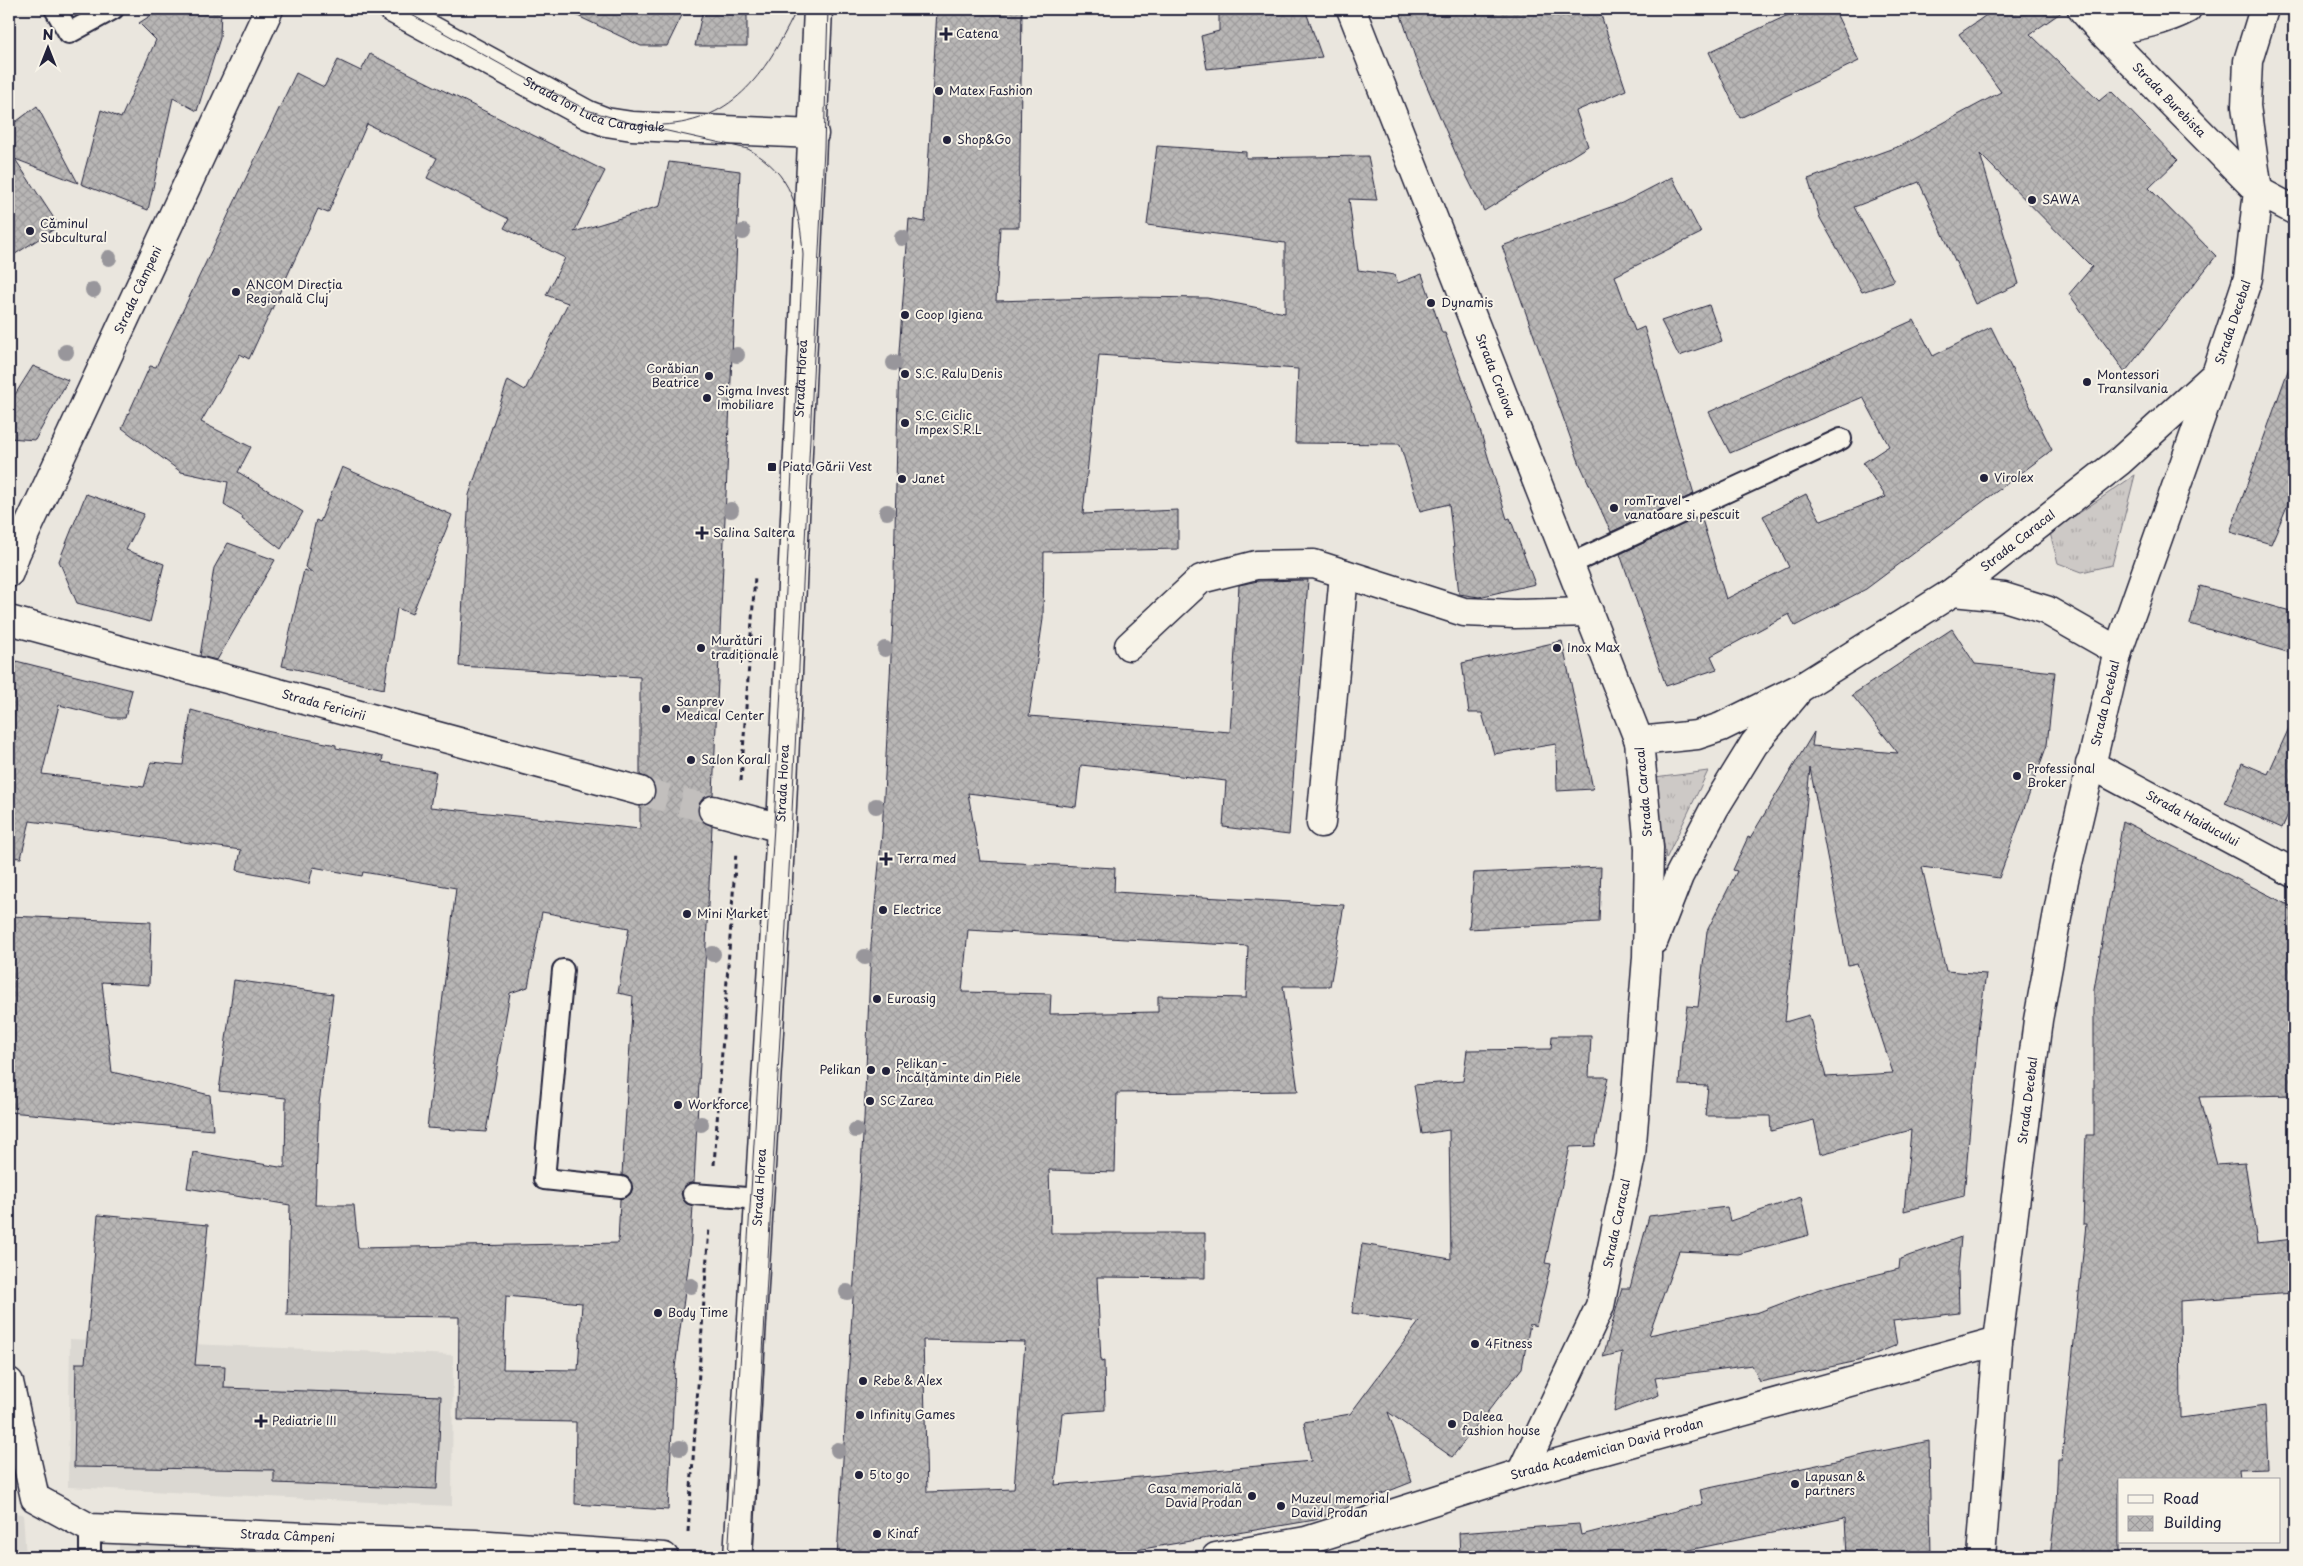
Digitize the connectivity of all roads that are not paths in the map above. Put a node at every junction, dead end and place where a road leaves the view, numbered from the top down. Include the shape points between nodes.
1 (55, 9) edge
2 (113, 9) edge
3 (269, 9) edge
4 (394, 9) edge
5 (818, 9) edge
6 (1351, 9) edge
7 (2082, 9) edge
8 (2187, 9) edge
9 (2264, 9) edge
10 (2102, 32) junction
11 (814, 134) junction
12 (2258, 191) junction
13 (2294, 210) edge
14 (2216, 374) junction
15 (1840, 439) dead end
16 (11, 554) edge
17 (1570, 564) junction
18 (1344, 574) junction
19 (1953, 592) junction
20 (1589, 612) junction
21 (9, 620) edge
22 (1129, 646) dead end
23 (2118, 651) junction
24 (1802, 687) junction
25 (1639, 741) junction
26 (2090, 764) junction
27 (640, 791) tunnel mouth
28 (712, 810) tunnel mouth
29 (1321, 823) dead end
30 (781, 828) junction
31 (2294, 873) edge
32 (1647, 957) junction
33 (563, 970) dead end
34 (621, 1187) dead end
35 (693, 1194) dead end
36 (760, 1199) junction
37 (1998, 1341) junction
38 (9, 1382) edge
39 (1522, 1473) junction
40 (90, 1528) junction
41 (90, 1557) edge
42 (664, 1557) edge
43 (738, 1557) edge
44 (1216, 1557) edge
45 (1981, 1557) edge

1 - 2 lane via 69,33
3 - 16 street, Strada Câmpeni
4 - 11 street, Strada Ion Luca Caragiale via 606,122
5 - 11 street, Strada Horea
6 - 17 street, Strada Craiova
7 - 10 street, Strada Burebista
8 - 10 street via 2150,22
9 - 12 street, Strada Decebal via 2248,61 2246,106
10 - 12 street, Strada Burebista
11 - 30 street, Strada Horea
12 - 13 street, Strada Burebista
12 - 14 street, Strada Decebal via 2248,278
14 - 19 street, Strada Caracal via 2120,461
14 - 23 street, Strada Decebal
15 - 17 lane
17 - 20 street, Strada Craiova
18 - 20 street via 1464,612
18 - 22 street via 1314,564 1256,565 1201,579
18 - 29 street
19 - 23 street, Strada Decebal via 2004,598 2046,610
19 - 24 street, Strada Caracal
20 - 25 street, Strada Craiova
21 - 27 street, Strada Fericirii
23 - 26 street, Strada Decebal
24 - 25 street, Strada Caracal via 1721,728 1697,735
24 - 32 street, Strada Caracal via 1754,744 1714,809 1679,876
25 - 32 street, Strada Caracal via 1648,848
26 - 31 street, Strada Haiducului
26 - 37 street, Strada Decebal via 2038,1020
28 - 30 street
30 - 36 street, Strada Horea
32 - 39 street, Strada Caracal via 1631,1156 1600,1306
33 - 34 lane via 544,1179
35 - 36 lane
36 - 43 street, Strada Horea
37 - 39 street, Strada Academician David Prodan
37 - 45 street, Strada Decebal
38 - 40 street, Strada Câmpeni via 35,1498
39 - 44 street, Strada Academician David Prodan via 1306,1541
40 - 41 lane
40 - 42 street, Strada Câmpeni via 475,1544

